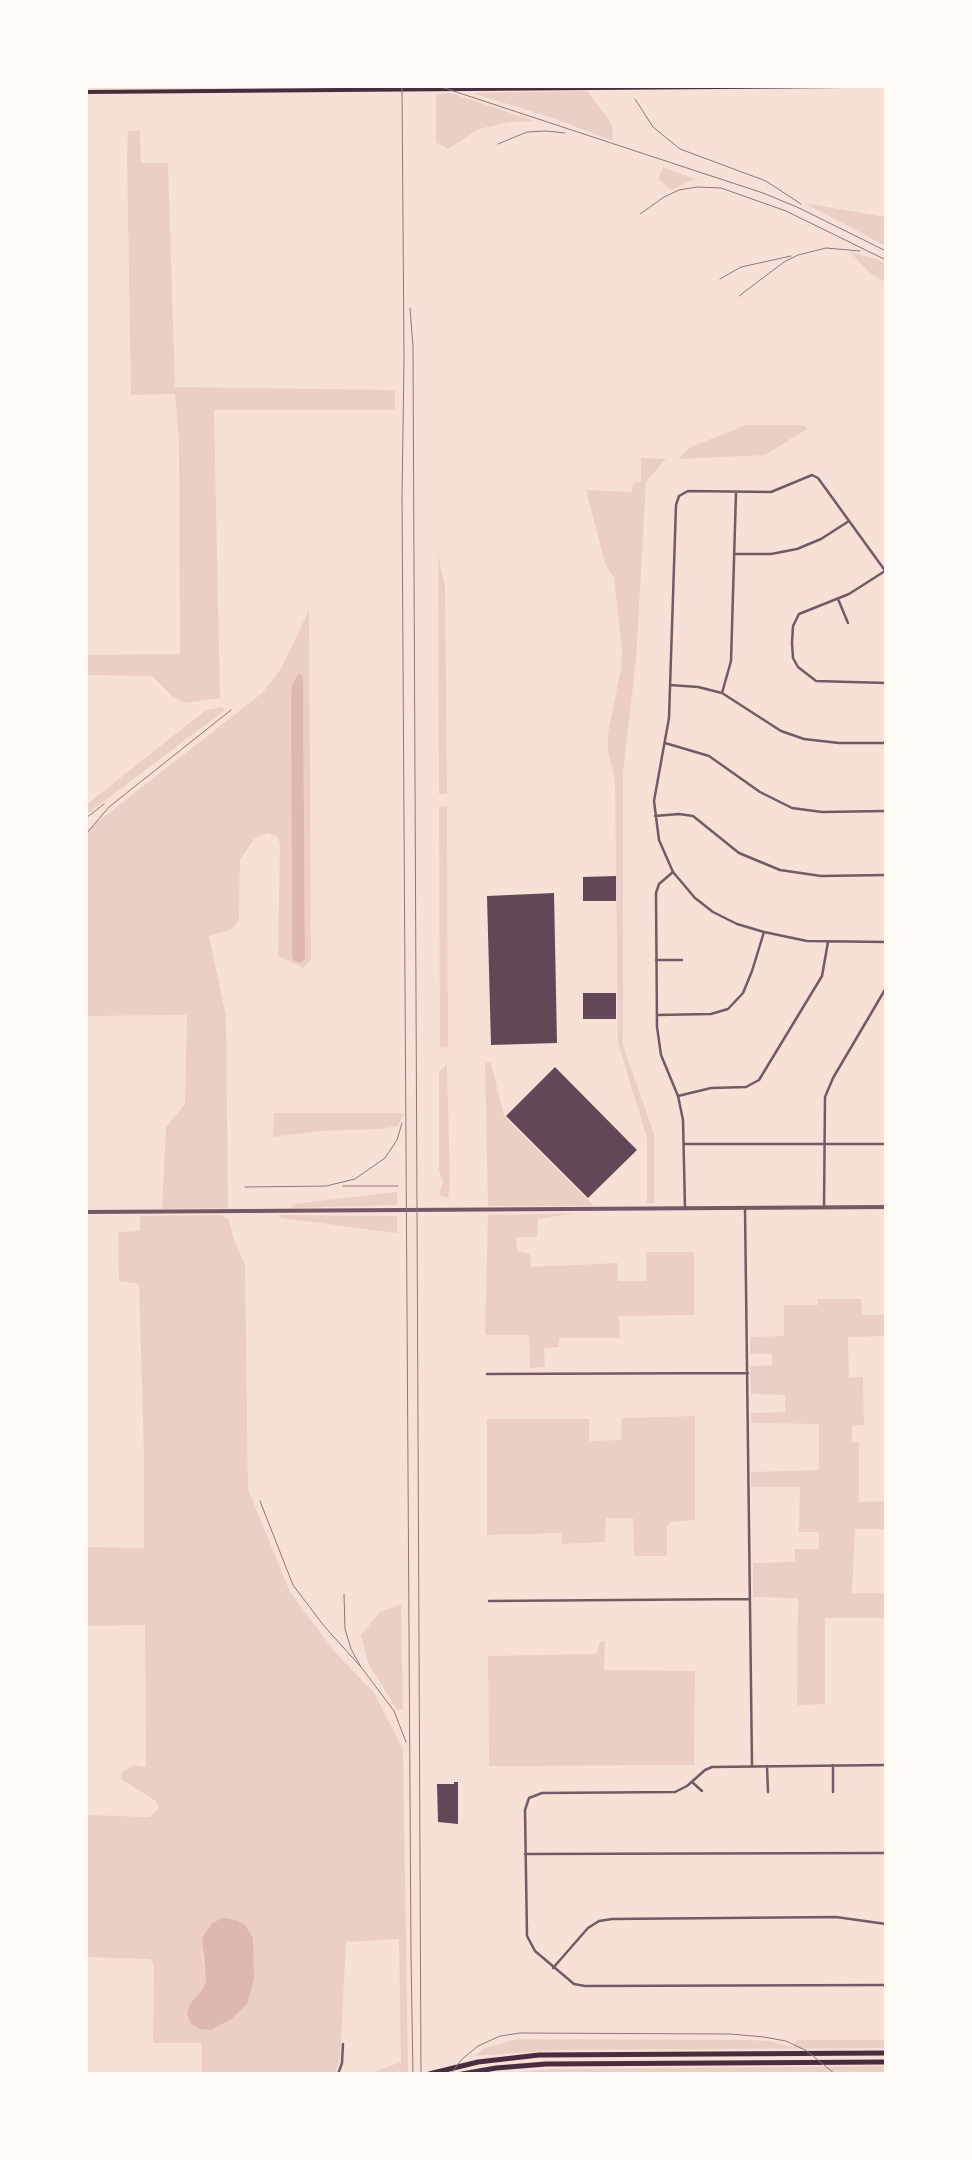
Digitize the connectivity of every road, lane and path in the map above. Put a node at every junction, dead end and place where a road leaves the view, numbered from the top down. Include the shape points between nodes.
1 (846, 86) edge
2 (86, 92) edge
3 (736, 493) junction
4 (849, 521) junction
5 (734, 554) junction
6 (885, 572) edge
7 (838, 599) junction
8 (848, 623) dead end
9 (886, 683) edge
10 (670, 685) junction
11 (722, 693) junction
12 (665, 743) junction
13 (886, 743) edge
14 (886, 811) edge
15 (654, 816) junction
16 (673, 872) junction
17 (886, 875) edge
18 (764, 932) junction
19 (828, 942) junction
20 (886, 942) edge
21 (656, 960) junction
22 (682, 960) dead end
23 (886, 988) edge
24 (885, 993) edge
25 (657, 1015) junction
26 (678, 1096) junction
27 (684, 1144) junction
28 (824, 1144) junction
29 (886, 1144) edge
30 (886, 1207) edge
31 (685, 1208) junction
32 (746, 1208) junction
33 (824, 1208) junction
34 (86, 1212) edge
35 (748, 1373) junction
36 (487, 1374) dead end
37 (750, 1599) junction
38 (489, 1601) dead end
39 (833, 1765) junction
40 (886, 1765) edge
41 (752, 1766) junction
42 (767, 1766) junction
43 (692, 1782) junction
44 (702, 1791) dead end
45 (768, 1792) dead end
46 (833, 1792) dead end
47 (886, 1853) edge
48 (525, 1854) junction
49 (886, 1924) edge
50 (553, 1968) junction
51 (886, 1985) edge
52 (343, 2044) dead end
53 (886, 2053) edge
54 (886, 2062) edge
55 (338, 2074) edge
56 (429, 2074) edge
57 (462, 2074) edge

1 - 2 main road
3 - 4 street via 771,492 812,475 818,478
3 - 5 street
3 - 10 street via 688,491 679,496 676,505
4 - 5 street via 821,539 797,549 771,554
4 - 6 street
5 - 11 street via 731,661
6 - 7 street
7 - 8 street
7 - 9 street via 800,614 793,626 792,643 793,658 798,667 816,682
10 - 11 street
10 - 12 street
11 - 13 street via 781,731 804,739 839,744
12 - 14 street via 709,756 760,792 792,808 822,812
12 - 15 street via 655,790
15 - 16 street via 659,840
15 - 17 street via 693,816 739,853 786,872 821,876
16 - 18 street via 695,898 713,912
16 - 21 street via 659,884 656,893
18 - 19 street
18 - 25 street via 743,993 728,1009 710,1014
19 - 20 street
19 - 26 street via 822,976 759,1080 746,1087 711,1088
21 - 22 street
21 - 25 street
23 - 24 street
24 - 28 street via 829,1086 824,1109
25 - 26 street via 661,1055
26 - 27 street
27 - 28 street
27 - 31 street
28 - 29 street
28 - 33 street
30 - 33 street
31 - 32 street
31 - 34 street
32 - 33 street
32 - 35 street
35 - 36 street
35 - 37 street
37 - 38 street
37 - 41 street
39 - 40 street
39 - 42 street
39 - 46 street
41 - 42 street
41 - 43 street via 712,1767
42 - 45 street
43 - 44 street
43 - 48 street via 682,1790 667,1793 542,1793 529,1798 525,1810
47 - 48 street
48 - 50 street via 526,1936 532,1948
49 - 50 street via 836,1917 612,1919 599,1921 588,1928
50 - 51 street via 570,1982 585,1986
52 - 55 street
53 - 56 highway via 539,2055 491,2060
54 - 57 highway via 567,2063

